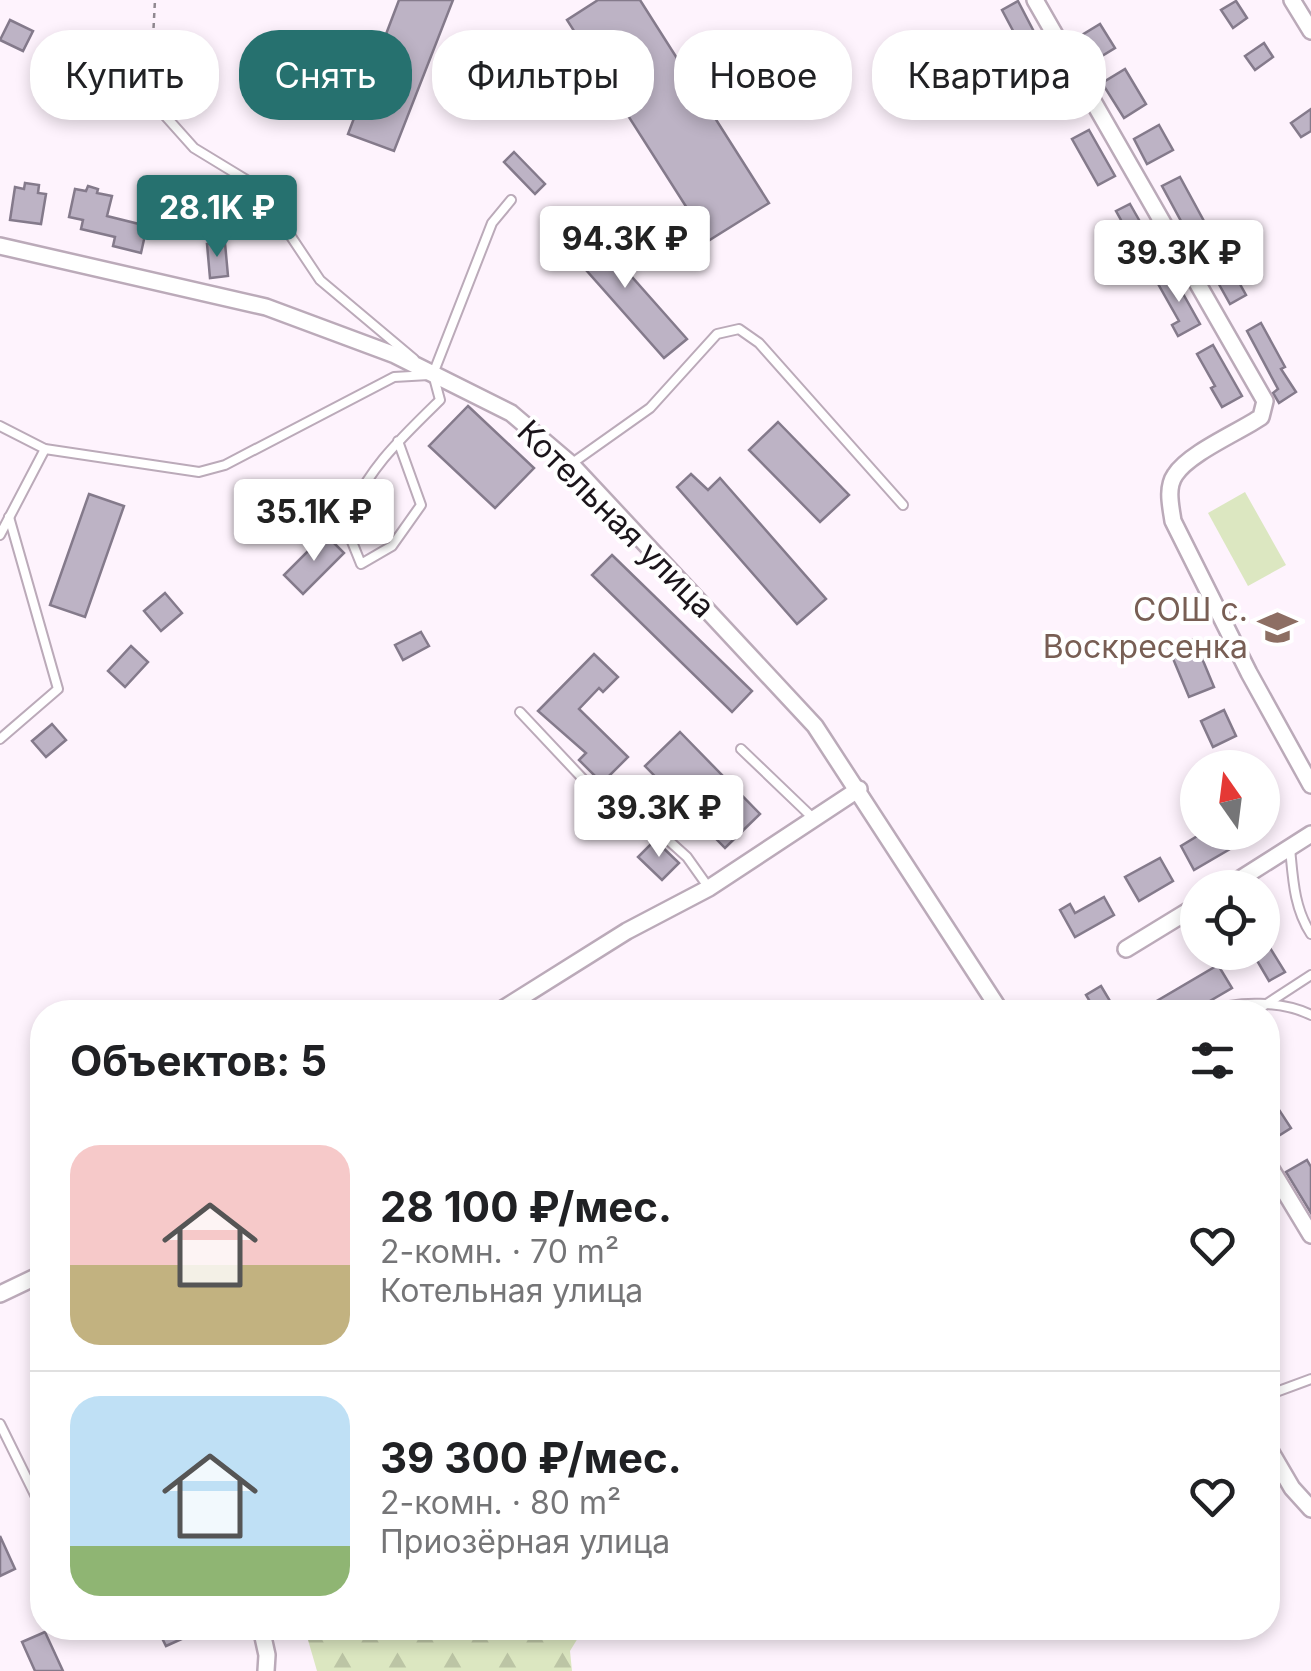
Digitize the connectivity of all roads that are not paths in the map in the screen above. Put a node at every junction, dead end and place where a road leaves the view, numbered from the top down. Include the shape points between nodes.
1 (1035, 0) edge
2 (1292, 0) edge
3 (1311, 31) edge
4 (169, 120) edge
5 (512, 200) dead end
6 (0, 246) edge
7 (433, 374) junction
8 (0, 426) edge
9 (398, 441) junction
10 (44, 448) junction
11 (570, 464) junction
12 (903, 505) dead end
13 (9, 517) junction
14 (0, 535) edge
15 (520, 712) dead end
16 (0, 739) edge
17 (741, 749) dead end
18 (1311, 786) edge
19 (859, 790) junction
20 (814, 818) junction
21 (1311, 834) edge
22 (1290, 848) junction
23 (1255, 870) edge
24 (708, 888) junction
25 (1180, 916) edge
26 (1311, 934) edge
27 (1126, 949) dead end
28 (1311, 975) edge
29 (517, 1000) edge
30 (993, 1000) edge
31 (1271, 1000) edge
32 (1280, 1005) edge
33 (1311, 1016) edge
34 (1280, 1184) edge
35 (1311, 1235) edge
36 (30, 1280) edge
37 (0, 1294) edge
38 (1311, 1379) edge
39 (1280, 1391) edge
40 (0, 1424) edge
41 (1280, 1468) edge
42 (30, 1485) edge
43 (1311, 1508) edge
44 (265, 1640) edge
45 (266, 1671) edge

1 - 18 street via 1265,401 1261,417 1174,475 1169,496 1173,521
2 - 3 street
4 - 7 lane via 194,148 258,187 320,280
5 - 7 lane via 492,222
6 - 7 street, Котельная улица via 266,307
7 - 9 lane via 440,400
7 - 10 lane via 394,377 225,465 199,472
7 - 11 street, Котельная улица via 511,413
8 - 10 lane
9 - 9 lane via 422,505 392,546 361,564 344,522
10 - 13 lane
11 - 12 lane via 650,408 716,334 739,329 759,343
11 - 19 street, Котельная улица via 815,726
13 - 14 lane
13 - 16 lane via 58,689
15 - 24 lane via 599,796 637,812 688,858
17 - 20 lane
19 - 20 street
19 - 30 street, Котельная улица
20 - 24 street
21 - 22 street
22 - 23 street
22 - 26 lane via 1300,918
24 - 29 street
25 - 27 street
28 - 31 lane
32 - 33 lane
34 - 35 street
36 - 37 street
38 - 39 lane
40 - 42 lane
41 - 43 street
44 - 45 street

